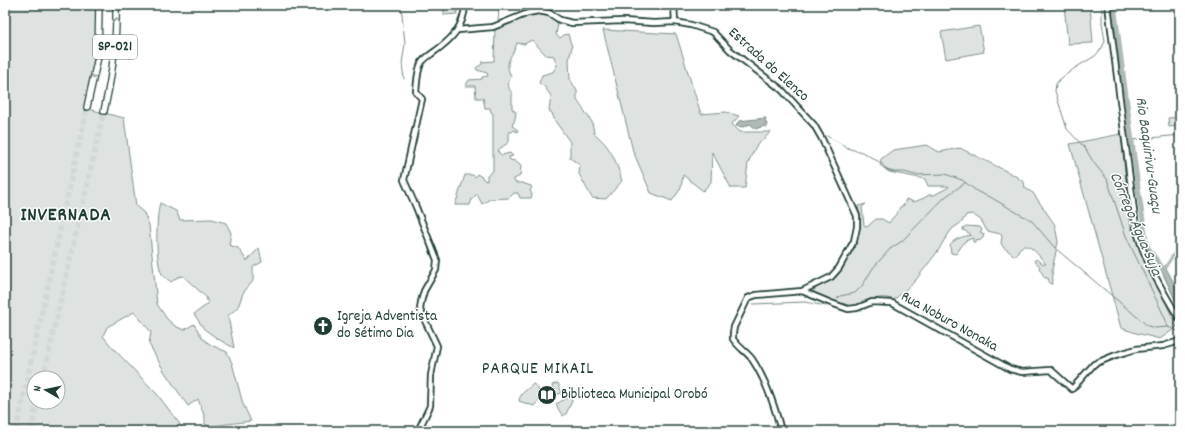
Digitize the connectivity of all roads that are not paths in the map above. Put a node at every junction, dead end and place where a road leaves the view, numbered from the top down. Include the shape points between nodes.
1 (99, 5) edge
2 (116, 5) edge
3 (465, 5) edge
4 (674, 5) edge
5 (1108, 5) edge
6 (675, 22) junction
7 (458, 30) junction
8 (88, 107) tunnel mouth
9 (104, 111) tunnel mouth
10 (802, 291) junction
11 (1180, 320) edge
12 (1180, 341) edge
13 (418, 431) edge
14 (781, 431) edge

1 -> 8 highway, SP-021 via 95,73
9 -> 2 highway, SP-021 via 115,46
3 - 7 street
4 - 6 street
5 - 11 street via 1136,227 1142,248
6 - 7 street, Estrada do Elenco via 572,23 538,11 493,27
6 - 10 street, Estrada do Elenco via 716,34 730,50 782,90 814,125 822,139 853,205 857,227 854,241 835,273
7 - 13 street via 422,62 416,92 422,100 404,178 437,260 434,276 420,302 421,312 437,346 431,375 430,406
10 - 12 street, Rua Noburo Nonaka via 848,308 857,308 872,302 892,303 1014,371 1050,370 1072,389 1098,362 1116,355
10 - 14 street, Estrada do Elenco via 748,298 732,332 733,339 752,359 762,378

